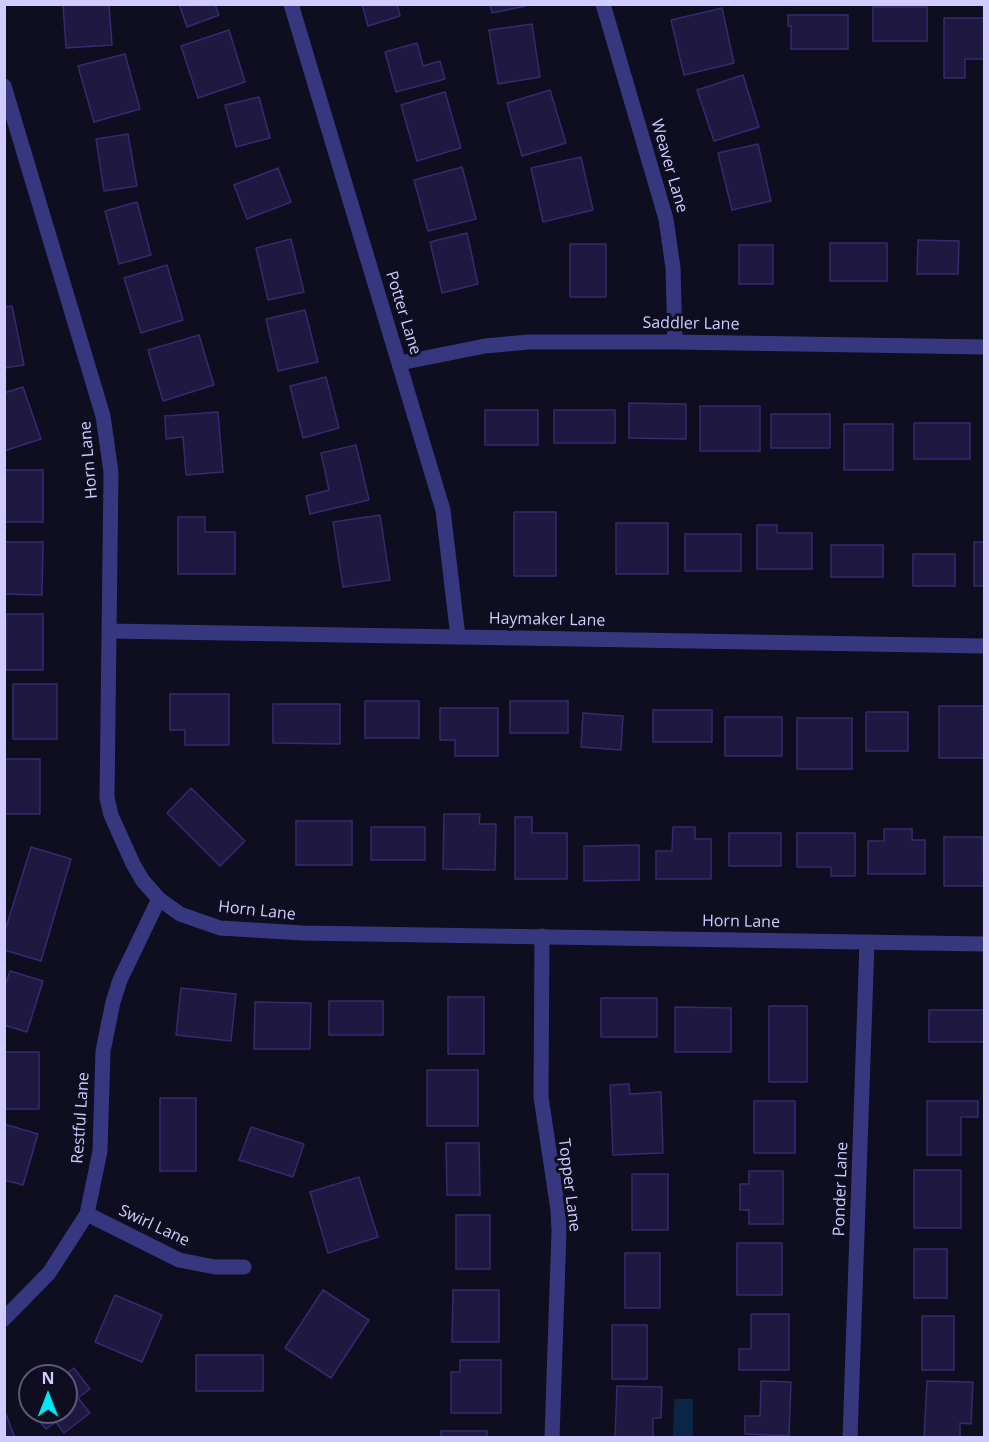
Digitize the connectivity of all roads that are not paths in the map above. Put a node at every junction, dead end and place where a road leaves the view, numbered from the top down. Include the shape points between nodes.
1 (291, 4) edge
2 (603, 4) edge
3 (4, 86) edge
4 (10, 124) edge
5 (675, 342) junction
6 (984, 347) edge
7 (400, 363) junction
8 (110, 631) junction
9 (458, 637) junction
10 (984, 646) edge
11 (159, 899) junction
12 (542, 936) junction
13 (867, 942) junction
14 (984, 944) edge
15 (87, 1214) junction
16 (244, 1267) dead end
17 (4, 1319) edge
18 (552, 1437) edge
19 (850, 1437) edge

1 - 7 street, Potter Lane
2 - 5 street, Weaver Lane via 666,219 673,268
3 - 4 street, Horn Lane
4 - 8 street, Horn Lane via 103,416 111,472
5 - 6 street, Saddler Lane
5 - 7 street, Saddler Lane via 528,342 485,346
7 - 9 street, Potter Lane via 443,510
8 - 9 street, Haymaker Lane
8 - 11 street, Horn Lane via 107,798 133,864
9 - 10 street, Haymaker Lane
11 - 12 street, Horn Lane via 180,914 220,928
11 - 15 street, Restful Lane via 112,1002 103,1051 100,1151
12 - 13 street, Horn Lane
12 - 18 street, Topper Lane via 541,1098 559,1231
13 - 14 street, Horn Lane
13 - 19 street, Ponder Lane
15 - 16 street, Swirl Lane via 179,1260 215,1267
15 - 17 street, Restful Lane via 49,1273

